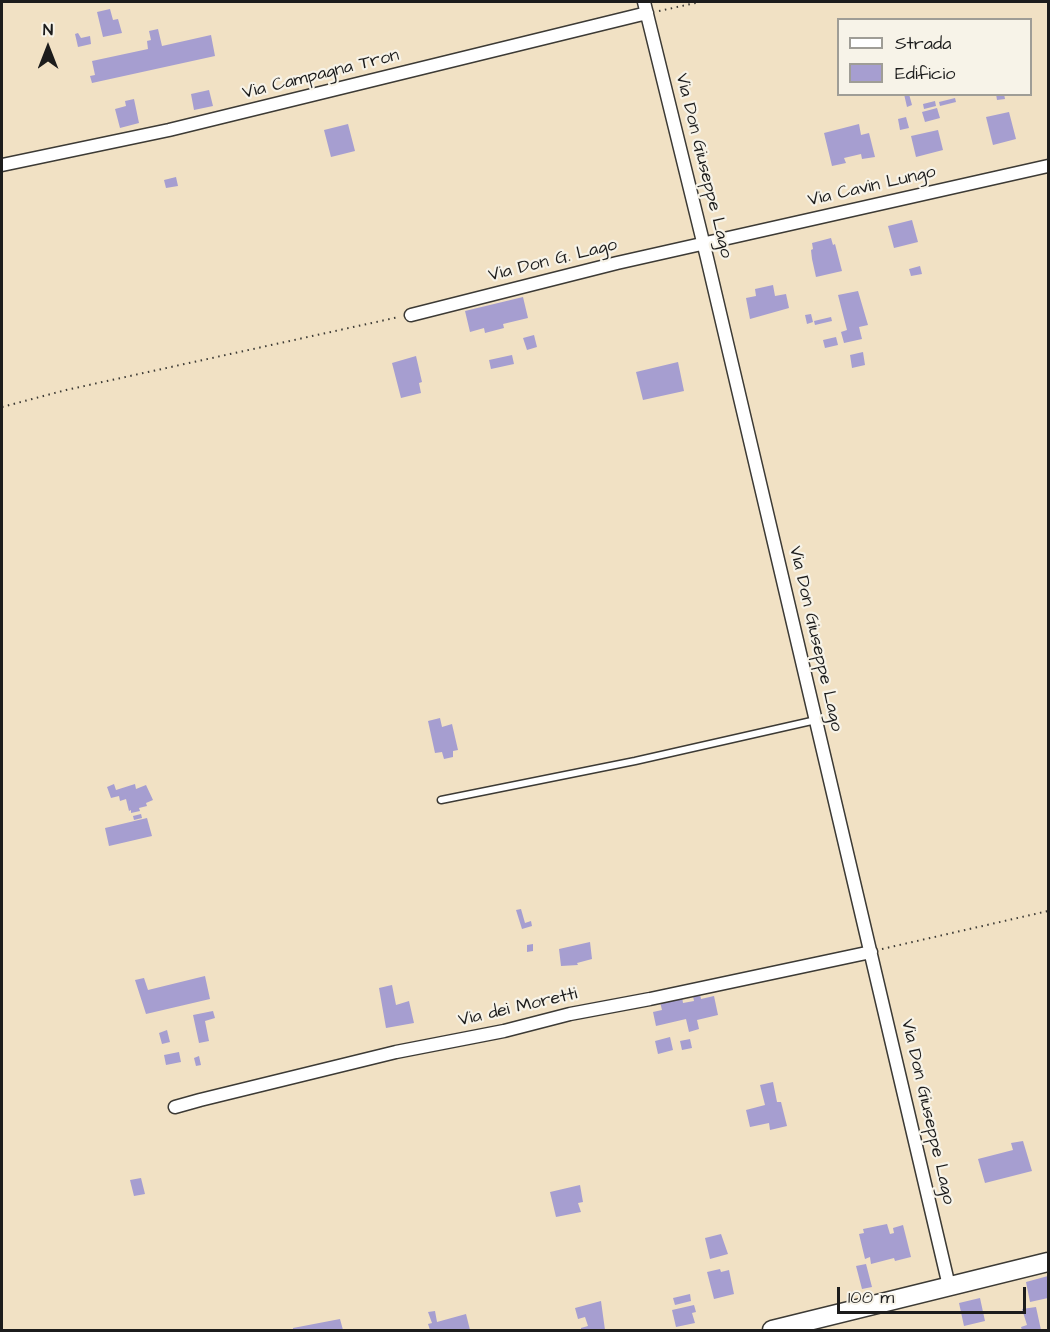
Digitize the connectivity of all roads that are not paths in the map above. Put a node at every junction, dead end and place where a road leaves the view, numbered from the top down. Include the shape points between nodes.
1 (646, 7) edge
2 (2, 165) edge
3 (1048, 166) edge
4 (704, 244) junction
5 (411, 315) road end
6 (816, 720) junction
7 (441, 800) dead end
8 (871, 952) junction
9 (175, 1107) dead end
10 (1048, 1262) edge
11 (949, 1286) junction
12 (772, 1330) edge

1 - 2 street, Via Campagna Tron via 169,130
1 - 4 street, Via Don Giuseppe Lago
3 - 4 street, Via Cavin Lungo
4 - 5 street, Via Don G. Lago
4 - 6 street, Via Don Giuseppe Lago
6 - 7 lane
6 - 8 street, Via Don Giuseppe Lago
8 - 9 street, Via dei Moretti via 396,1052
8 - 11 street, Via Don Giuseppe Lago
10 - 11 main road
11 - 12 main road

